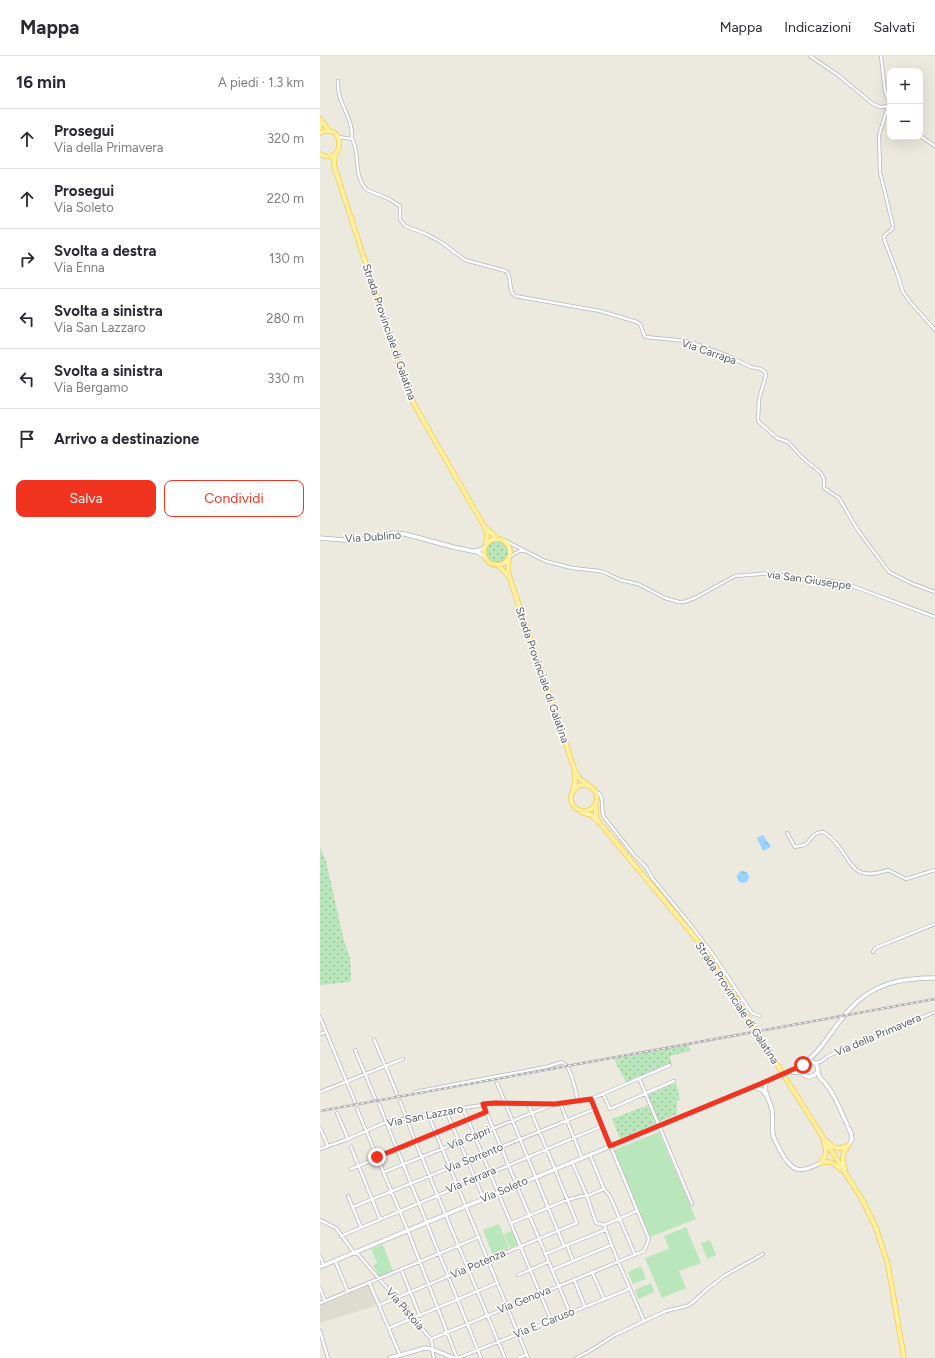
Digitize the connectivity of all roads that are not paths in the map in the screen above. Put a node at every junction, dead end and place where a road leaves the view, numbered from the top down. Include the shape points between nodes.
1 (810, 56) edge
2 (881, 56) edge
3 (338, 81) dead end
4 (889, 104) edge
5 (887, 105) edge
6 (887, 111) edge
7 (320, 121) edge
8 (320, 128) edge
9 (329, 131) junction
10 (320, 133) edge
11 (338, 137) junction
12 (923, 138) edge
13 (347, 139) junction
14 (352, 139) junction
15 (340, 143) junction
16 (935, 146) edge
17 (335, 154) junction
18 (321, 155) edge
19 (336, 172) junction
20 (935, 330) edge
21 (484, 526) junction
22 (320, 538) edge
23 (498, 539) junction
24 (504, 540) junction
25 (485, 546) junction
26 (471, 551) junction
27 (525, 551) junction
28 (485, 557) junction
29 (509, 558) junction
30 (496, 565) junction
31 (510, 579) junction
32 (935, 592) edge
33 (935, 617) edge
34 (575, 771) junction
35 (588, 785) junction
36 (573, 790) junction
37 (596, 793) junction
38 (596, 804) junction
39 (581, 812) junction
40 (598, 821) junction
41 (787, 833) dead end
42 (935, 870) edge
43 (935, 924) edge
44 (691, 929) junction
45 (873, 952) dead end
46 (935, 978) edge
47 (935, 1012) edge
48 (760, 1016) dead end
49 (320, 1017) edge
50 (326, 1032) junction
51 (320, 1034) edge
52 (374, 1039) dead end
53 (355, 1050) dead end
54 (816, 1053) junction
55 (403, 1059) dead end
56 (808, 1061) junction
57 (822, 1061) junction
58 (814, 1062) junction
59 (670, 1065) dead end
60 (803, 1065) junction
61 (384, 1066) junction
62 (818, 1070) junction
63 (788, 1072) junction
64 (803, 1073) junction
65 (365, 1074) junction
66 (812, 1077) junction
67 (639, 1078) junction
68 (821, 1079) junction
69 (674, 1081) dead end
70 (767, 1081) junction
71 (346, 1082) junction
72 (497, 1083) dead end
73 (760, 1084) junction
74 (752, 1087) junction
75 (763, 1089) junction
76 (320, 1092) edge
77 (415, 1092) dead end
78 (397, 1094) dead end
79 (603, 1094) junction
80 (645, 1094) junction
81 (375, 1098) dead end
82 (591, 1099) junction
83 (400, 1101) dead end
84 (578, 1101) junction
85 (355, 1102) dead end
86 (505, 1103) junction
87 (560, 1103) junction
88 (379, 1104) dead end
89 (483, 1104) junction
90 (528, 1104) junction
91 (555, 1104) junction
92 (463, 1108) junction
93 (357, 1109) dead end
94 (595, 1109) junction
95 (446, 1111) junction
96 (486, 1112) junction
97 (337, 1113) dead end
98 (531, 1113) junction
99 (428, 1114) junction
100 (406, 1118) junction
101 (468, 1120) junction
102 (567, 1120) junction
103 (512, 1121) junction
104 (386, 1122) junction
105 (452, 1126) junction
106 (602, 1126) junction
107 (659, 1127) junction
108 (320, 1128) edge
109 (493, 1128) junction
110 (367, 1131) junction
111 (539, 1131) junction
112 (435, 1133) junction
113 (820, 1133) junction
114 (475, 1135) junction
115 (574, 1137) junction
116 (348, 1139) junction
117 (520, 1139) junction
118 (415, 1142) junction
119 (459, 1142) junction
120 (849, 1145) junction
121 (328, 1146) junction
122 (610, 1146) junction
123 (351, 1147) dead end
124 (501, 1147) junction
125 (320, 1148) edge
126 (397, 1149) junction
127 (442, 1149) junction
128 (546, 1149) junction
129 (483, 1154) junction
130 (590, 1155) junction
131 (527, 1156) junction
132 (377, 1157) junction
133 (422, 1157) junction
134 (582, 1158) junction
135 (468, 1160) junction
136 (572, 1162) junction
137 (820, 1163) junction
138 (508, 1164) junction
139 (358, 1165) junction
140 (403, 1165) junction
141 (450, 1167) junction
142 (351, 1169) dead end
143 (554, 1170) junction
144 (384, 1172) junction
145 (490, 1172) junction
146 (429, 1176) junction
147 (847, 1176) junction
148 (536, 1177) junction
149 (475, 1178) junction
150 (410, 1183) junction
151 (517, 1185) junction
152 (457, 1186) junction
153 (604, 1189) junction
154 (392, 1191) junction
155 (499, 1193) junction
156 (437, 1194) junction
157 (348, 1196) dead end
158 (587, 1196) junction
159 (372, 1199) junction
160 (484, 1199) junction
161 (567, 1200) junction
162 (418, 1202) junction
163 (692, 1204) dead end
164 (353, 1207) junction
165 (466, 1207) junction
166 (548, 1208) junction
167 (399, 1210) junction
168 (637, 1211) junction
169 (446, 1215) junction
170 (530, 1216) junction
171 (380, 1218) junction
172 (620, 1219) junction
173 (320, 1220) edge
174 (511, 1223) junction
175 (427, 1224) junction
176 (604, 1225) junction
177 (360, 1227) junction
178 (605, 1230) junction
179 (408, 1231) junction
180 (558, 1231) junction
181 (341, 1236) junction
182 (479, 1237) junction
183 (539, 1238) junction
184 (459, 1245) junction
185 (611, 1245) junction
186 (521, 1246) junction
187 (566, 1246) junction
188 (356, 1253) junction
189 (439, 1253) junction
190 (545, 1254) junction
191 (635, 1254) junction
192 (763, 1254) dead end
193 (320, 1256) edge
194 (488, 1260) junction
195 (335, 1261) junction
196 (419, 1261) junction
197 (574, 1261) junction
198 (618, 1261) junction
199 (548, 1262) junction
200 (322, 1267) edge
201 (468, 1268) junction
202 (401, 1269) junction
203 (530, 1270) junction
204 (552, 1270) junction
205 (592, 1272) junction
206 (518, 1275) dead end
207 (448, 1276) junction
208 (379, 1279) junction
209 (574, 1279) junction
210 (369, 1282) junction
211 (497, 1283) junction
212 (428, 1284) junction
213 (558, 1286) junction
214 (320, 1288) edge
215 (629, 1288) junction
216 (478, 1291) junction
217 (348, 1292) junction
218 (410, 1292) junction
219 (540, 1294) junction
220 (396, 1298) junction
221 (604, 1299) junction
222 (458, 1300) junction
223 (325, 1301) junction
224 (320, 1303) edge
225 (379, 1305) junction
226 (507, 1307) junction
227 (586, 1307) junction
228 (438, 1308) junction
229 (570, 1313) junction
230 (487, 1315) junction
231 (420, 1316) junction
232 (412, 1318) junction
233 (551, 1320) junction
234 (644, 1321) junction
235 (468, 1324) junction
236 (389, 1328) junction
237 (320, 1331) edge
238 (447, 1332) junction
239 (518, 1334) junction
240 (321, 1337) edge
241 (431, 1339) junction
242 (498, 1342) junction
243 (432, 1349) junction
244 (478, 1350) junction
245 (526, 1354) junction
246 (400, 1355) junction
247 (328, 1358) edge
248 (390, 1358) edge
249 (434, 1358) edge
250 (456, 1358) edge
251 (481, 1358) edge
252 (505, 1358) edge
253 (518, 1358) edge
254 (528, 1358) edge
255 (576, 1358) edge
256 (904, 1358) edge

1 - 5 street via 873,104 880,107
2 - 4 street
3 - 14 street, Via Carrapa via 343,107 351,124
6 - 20 street via 879,135 880,172 893,229 885,234 884,240 903,292
7 - 8 main road
7 - 9 main road
9 - 10 main road
9 - 11 main road
11 - 13 street
11 - 15 main road
12 - 16 street
13 - 14 street
13 - 15 street
14 - 32 street, Via Carrapa via 355,144 357,171 367,190 400,206 400,219 404,226 441,242 465,260 506,271 512,295 600,311 637,322 644,337 687,341 765,372 759,422 777,438 788,442 821,472 824,488 839,498 857,529 889,572
15 - 17 main road, Strada Provinciale di Galatina
17 - 18 main road, Strada Provinciale di Galatina
17 - 19 main road, Strada Provinciale di Galatina
18 - 19 main road, Strada Provinciale di Galatina via 330,161
19 - 21 main road, Strada Provinciale di Galatina via 406,386
21 - 23 main road, Strada Provinciale di Galatina
21 - 25 main road, Strada Provinciale di Galatina via 487,533
22 - 26 street, Via Dublino via 363,539 394,533
23 - 24 main road
23 - 25 main road via 491,540
24 - 27 street, via San Giuseppe
24 - 29 main road, Strada Provinciale di Galatina via 509,546
25 - 26 street via 480,550
25 - 28 main road, Strada Provinciale di Galatina
26 - 28 street, Via Dublino
27 - 29 street via 519,551
27 - 33 street, via San Giuseppe via 549,562 608,574 679,602 695,598 735,576 772,573 798,579 847,584
28 - 30 main road, Strada Provinciale di Galatina
29 - 30 main road via 503,564
29 - 31 main road, Strada Provinciale di Galatina
30 - 31 main road, Strada Provinciale di Galatina
31 - 34 main road, Strada Provinciale di Galatina
34 - 35 main road, Strada Provinciale di Galatina
34 - 36 main road, Strada Provinciale di Galatina
35 - 36 main road via 578,786
35 - 37 main road, Strada Provinciale di Galatina
36 - 39 main road, Strada Provinciale di Galatina via 571,803
37 - 38 main road
37 - 44 street via 601,795 604,817 646,867
38 - 39 main road via 590,810
38 - 40 main road
39 - 40 main road, Strada Provinciale di Galatina via 591,815
40 - 44 main road, Strada Provinciale di Galatina
41 - 42 street via 795,847 807,843 814,835 824,833 835,841 852,867 859,872 873,874 888,870 906,879
43 - 45 street via 875,948
44 - 48 street via 714,956 752,1013
44 - 113 main road, Strada Provinciale di Galatina
46 - 54 street via 901,980 867,994 849,1010
47 - 57 street, Via della Primavera via 828,1056
49 - 50 street
50 - 51 street
50 - 71 street
52 - 61 street
53 - 65 street
54 - 56 street
54 - 58 street
55 - 61 street
56 - 58 street, Via della Primavera
56 - 60 street
57 - 58 street, Via della Primavera
57 - 62 street, Via della Primavera
58 - 62 street
59 - 67 street, Via San Lazzaro
60 - 63 street
60 - 64 street
61 - 65 street
61 - 78 street
62 - 66 street, Via della Primavera
62 - 68 street
63 - 64 street
63 - 70 street, bridge
64 - 66 street
65 - 71 street
65 - 81 street
66 - 68 street
67 - 79 street, Via San Lazzaro
67 - 80 street
68 - 120 street via 832,1093 851,1133
69 - 80 street
70 - 73 street
70 - 75 street
71 - 76 street
71 - 85 street
72 - 86 street
73 - 74 street
73 - 75 street
74 - 75 street
74 - 107 street, Via Soleto
75 - 137 street via 772,1110 774,1135 786,1161 790,1166 800,1170 812,1168
77 - 84 street via 562,1062 567,1066 573,1079
79 - 80 street via 610,1109
79 - 82 street, Via San Lazzaro
80 - 107 street
82 - 84 street, Via San Lazzaro
82 - 94 street
83 - 100 street
84 - 87 street, Via San Lazzaro
86 - 89 street, Via San Lazzaro
86 - 90 street, Via San Lazzaro
86 - 103 street
87 - 91 street, Via San Lazzaro
87 - 102 street
88 - 104 street
89 - 92 street, Via San Lazzaro
89 - 96 street
90 - 91 street, Via San Lazzaro
90 - 98 street
91 - 98 street, Via Capri
92 - 95 street, Via San Lazzaro
92 - 101 street
93 - 110 street
94 - 102 street, Via Sorrento
94 - 106 street
95 - 99 street, Via San Lazzaro
95 - 105 street
96 - 101 street
96 - 109 street
97 - 116 street
98 - 103 street, Via Capri
98 - 111 street
99 - 100 street, Via San Lazzaro
99 - 112 street
100 - 104 street, Via San Lazzaro
100 - 118 street
101 - 105 street
101 - 114 street
102 - 111 street, Via Sorrento
102 - 115 street
103 - 109 street, Via Capri
103 - 117 street
104 - 110 street, Via San Lazzaro
104 - 126 street
105 - 112 street
105 - 119 street
106 - 115 street, Via Ferrara
106 - 122 street
107 - 122 street, Via Soleto
107 - 163 street
108 - 121 street
109 - 114 street, Via Capri
109 - 124 street
110 - 116 street, Via San Lazzaro
110 - 132 street
111 - 117 street, Via Sorrento
111 - 128 street
112 - 118 street
112 - 127 street
113 - 120 main road via 837,1148
113 - 137 main road via 826,1151
113 - 147 main road, Strada Provinciale di Galatina
114 - 119 street, Via Capri
114 - 129 street
115 - 128 street, Via Ferrara
115 - 134 street
116 - 121 street, Via San Lazzaro
117 - 124 street, Via Sorrento
117 - 131 street
118 - 126 street
118 - 133 street
119 - 127 street, Via Capri
119 - 135 street
120 - 147 main road via 842,1154
121 - 125 street, Via San Lazzaro
122 - 130 street, Via Soleto
122 - 168 street
123 - 139 street
124 - 129 street, Via Sorrento
124 - 138 street
126 - 132 street
126 - 140 street
127 - 133 street, Via Capri
127 - 141 street
128 - 131 street, Via Ferrara
128 - 143 street
129 - 135 street, Via Sorrento
129 - 145 street
130 - 134 street, Via Soleto
130 - 153 street
131 - 138 street, Via Ferrara
131 - 148 street
132 - 139 street
132 - 144 street
133 - 140 street, Via Capri
133 - 146 street
134 - 136 street, Via Soleto
135 - 141 street, Via Sorrento
135 - 149 street
136 - 143 street, Via Soleto
136 - 158 street
137 - 147 main road via 832,1162
138 - 145 street, Via Ferrara
138 - 151 street
139 - 142 street
139 - 159 street
140 - 144 street, Via Capri
140 - 150 street
141 - 146 street, Via Sorrento
141 - 152 street
143 - 148 street, Via Soleto
143 - 161 street
144 - 154 street
145 - 149 street, Via Ferrara
145 - 155 street
146 - 150 street, Via Sorrento
146 - 156 street
147 - 256 main road, Strada Provinciale di Galatina via 876,1228 884,1252
148 - 151 street, Via Soleto
148 - 166 street
149 - 152 street, Via Ferrara
149 - 160 street
150 - 154 street, Via Sorrento
150 - 162 street
151 - 155 street, Via Soleto
151 - 170 street
152 - 156 street, Via Ferrara
152 - 165 street
153 - 158 street
153 - 172 street
154 - 159 street, Via Sorrento
154 - 167 street
155 - 160 street, Via Soleto
155 - 174 street
156 - 162 street, Via Ferrara
156 - 169 street
157 - 164 street
158 - 161 street
158 - 176 street via 596,1223
159 - 164 street, Via Sorrento
159 - 171 street
160 - 165 street, Via Soleto
161 - 166 street
161 - 180 street, Via Potenza via 577,1223
162 - 167 street, Via Ferrara
162 - 175 street
164 - 177 street
165 - 169 street, Via Soleto
165 - 182 street
166 - 170 street
166 - 180 street
167 - 171 street, Via Ferrara
167 - 179 street
168 - 172 street
168 - 191 street via 649,1239 644,1251
169 - 175 street, Via Soleto
169 - 184 street
170 - 174 street
170 - 183 street
171 - 177 street, Via Ferrara
172 - 176 street
172 - 191 street
173 - 181 street, Via Pistoia via 336,1228
174 - 186 street
175 - 179 street, Via Soleto
175 - 189 street
176 - 178 street
177 - 181 street, Via Ferrara
178 - 185 street
178 - 187 street
179 - 188 street, Via Soleto
179 - 196 street
180 - 183 street, Via Potenza
180 - 187 street
181 - 188 street, Via Pistoia
182 - 184 street
182 - 194 street
183 - 186 street, Via Potenza
183 - 190 street
184 - 189 street
184 - 201 street
185 - 197 street
185 - 198 street
186 - 194 street, Via Potenza
186 - 203 street
187 - 190 street
187 - 197 street
188 - 195 street, Via Soleto
188 - 208 street, Via Pistoia
189 - 196 street
189 - 207 street
190 - 199 street
191 - 198 street, Via Genova
192 - 234 street via 724,1276 687,1306 666,1311
193 - 200 street
194 - 201 street, Via Potenza
194 - 211 street
195 - 200 street, Via Soleto
195 - 217 street
196 - 202 street
196 - 212 street
197 - 204 street
198 - 205 street, Via Genova
198 - 215 street
199 - 203 street
199 - 204 street
201 - 207 street, Via Potenza
201 - 216 street
202 - 208 street
202 - 218 street
203 - 206 street
203 - 219 street
204 - 213 street
205 - 209 street, Via Genova
205 - 221 street
207 - 212 street, Via Potenza
207 - 222 street
208 - 210 street
208 - 220 street, Via Pistoia
209 - 213 street, Via Genova
209 - 227 street
210 - 217 street
210 - 225 street
211 - 216 street
211 - 226 street
212 - 218 street, Via Potenza
212 - 228 street
213 - 219 street, Via Genova
213 - 229 street
214 - 223 street
215 - 221 street, Via E. Caruso
215 - 234 street
216 - 222 street
216 - 230 street
217 - 223 street
218 - 220 street, Via Potenza
218 - 231 street
219 - 226 street, Via Genova
219 - 233 street
220 - 225 street, Via Potenza
220 - 232 street, Via Pistoia
221 - 227 street, Via E. Caruso
222 - 228 street
222 - 235 street
223 - 224 street
225 - 236 street
226 - 230 street, Via Genova
226 - 239 street
227 - 229 street, Via E. Caruso
228 - 231 street
228 - 238 street
229 - 233 street, Via E. Caruso
230 - 235 street, Via Genova
230 - 242 street
231 - 232 street
232 - 236 street
232 - 241 street, Via Pistoia
233 - 239 street, Via E. Caruso
234 - 255 street
235 - 238 street, Via Genova
235 - 244 street
236 - 246 street
237 - 240 street
238 - 241 street, Via Genova
238 - 250 street
239 - 242 street, Via E. Caruso
239 - 245 street
240 - 247 street
241 - 243 street, Via Pistoia via 434,1346
242 - 244 street, Via E. Caruso
242 - 252 street
243 - 246 street
243 - 249 street, Via Pistoia
243 - 250 street
244 - 250 street, Via E. Caruso
244 - 251 street
245 - 253 street
245 - 254 street
246 - 248 street

